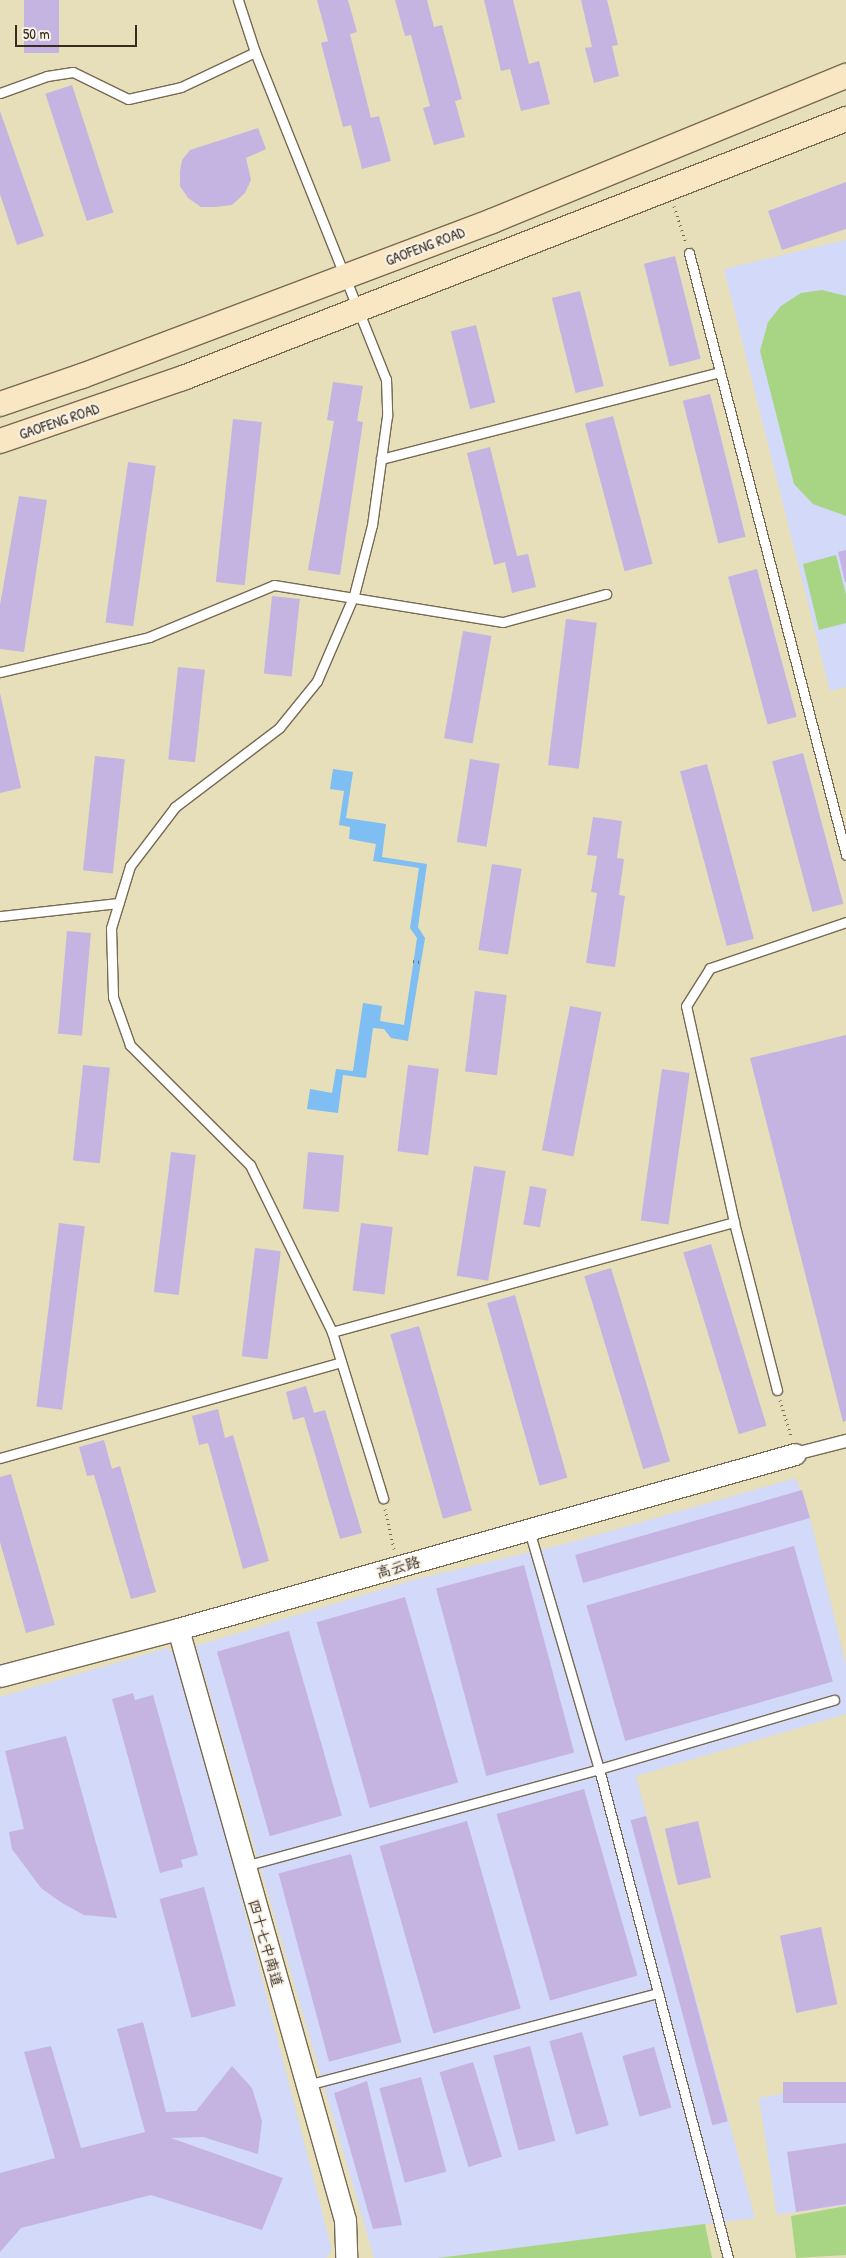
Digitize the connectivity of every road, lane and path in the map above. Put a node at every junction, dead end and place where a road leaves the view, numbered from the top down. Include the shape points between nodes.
1 (238, 0) edge
2 (255, 52) junction
3 (846, 76) edge
4 (0, 93) edge
5 (846, 118) edge
6 (669, 190) junction
7 (689, 253) joint
8 (344, 278) junction
9 (355, 310) junction
10 (720, 372) junction
11 (0, 404) edge
12 (0, 441) edge
13 (381, 459) junction
14 (606, 594) dead end
15 (354, 595) junction
16 (0, 672) edge
17 (846, 855) edge
18 (118, 903) junction
19 (0, 916) edge
20 (846, 922) edge
21 (413, 961) dead end
22 (421, 962) dead end
23 (734, 1222) junction
24 (332, 1332) junction
25 (341, 1362) junction
26 (777, 1390) joint
27 (846, 1441) edge
28 (796, 1454) junction
29 (0, 1458) edge
30 (383, 1498) joint
31 (530, 1530) junction
32 (398, 1567) junction
33 (178, 1629) junction
34 (0, 1676) edge
35 (834, 1700) dead end
36 (599, 1769) junction
37 (244, 1866) junction
38 (658, 1993) junction
39 (306, 2085) junction
40 (346, 2258) edge
41 (728, 2258) edge

1 - 2 lane
2 - 4 lane via 181,87 128,99 73,72 47,76
2 - 8 lane
3 - 8 main road, GAOFENG ROAD
5 - 6 main road, GAOFENG ROAD
6 - 7 path
6 - 9 main road, GAOFENG ROAD
7 - 10 lane
8 - 9 lane
8 - 11 main road, GAOFENG ROAD
9 - 12 main road, GAOFENG ROAD via 182,378
9 - 13 lane via 386,379 387,416
10 - 13 lane
10 - 17 lane
13 - 15 lane via 372,525
14 - 15 lane via 503,622
15 - 16 lane via 274,585 149,637
15 - 18 lane via 317,681 279,728 175,807 130,866
18 - 19 lane
18 - 24 lane via 111,928 113,997 130,1046 250,1165
20 - 23 lane via 710,968 686,1006
21 - 22 path
23 - 24 lane
23 - 26 lane
24 - 25 lane
25 - 29 lane
25 - 30 lane
26 - 28 path
27 - 28 street
28 - 31 street, 高云路
30 - 32 path
31 - 32 street, 高云路
31 - 36 lane
32 - 33 street, 高云路
33 - 34 street, 高云路
33 - 37 street, 四十七中南道
35 - 36 lane
36 - 37 lane
36 - 38 lane
37 - 39 street, 四十七中南道
38 - 39 lane
38 - 41 lane
39 - 40 street, 四十七中南道 via 345,2220

